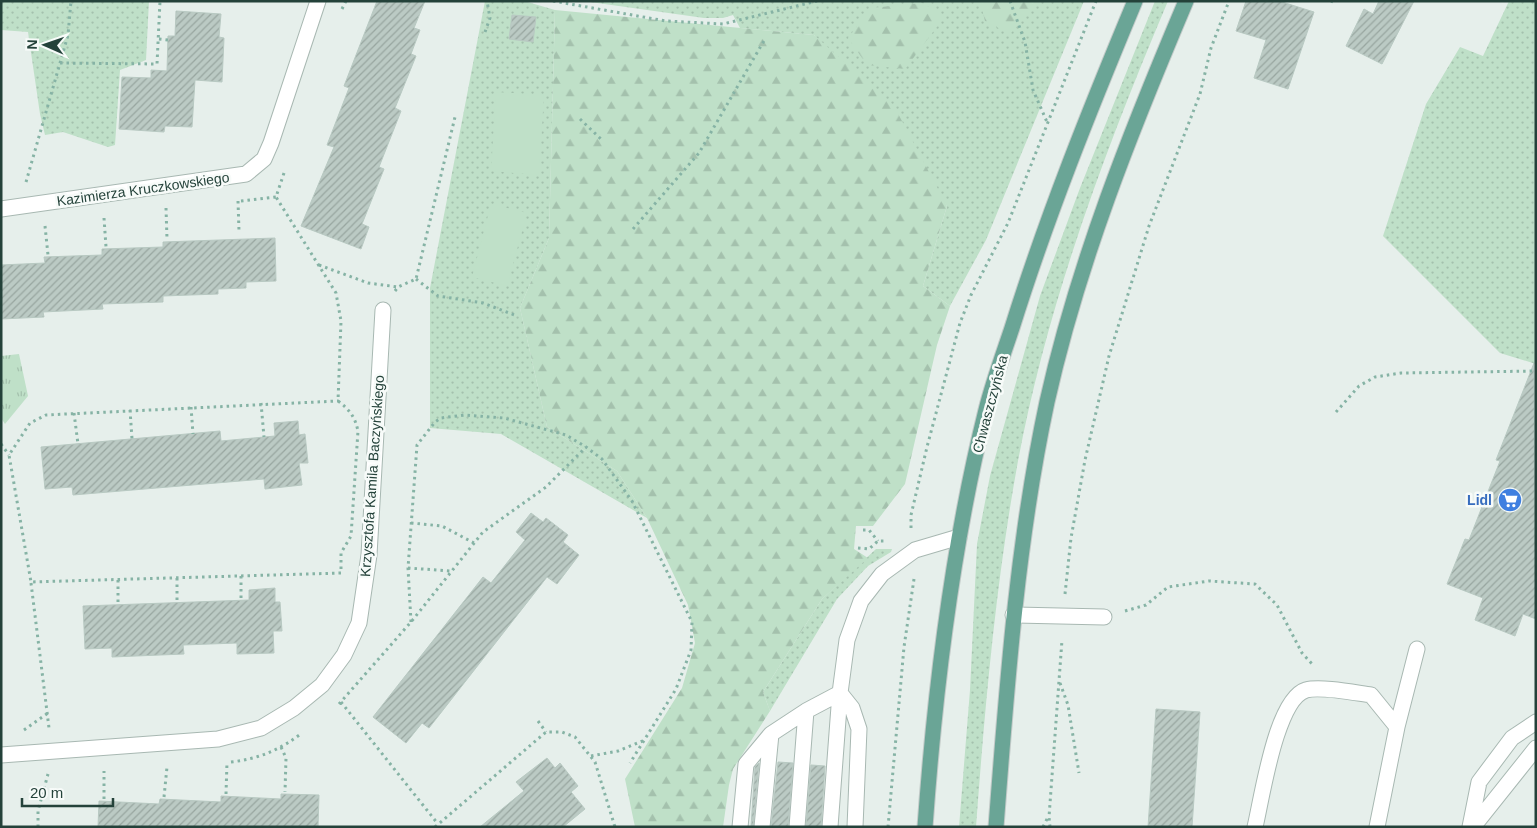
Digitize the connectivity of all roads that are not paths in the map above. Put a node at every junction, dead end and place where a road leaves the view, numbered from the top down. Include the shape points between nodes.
1 (318, 1) edge
2 (1135, 1) edge
3 (1186, 1) edge
4 (1, 209) edge
5 (383, 310) road end
6 (959, 537) junction
7 (1013, 615) junction
8 (1104, 617) road end
9 (1418, 649) dead end
10 (840, 693) junction
11 (806, 711) junction
12 (1536, 722) edge
13 (1396, 727) junction
14 (771, 734) junction
15 (1536, 748) edge
16 (1, 755) edge
17 (740, 827) edge
18 (762, 827) edge
19 (797, 827) edge
20 (830, 827) edge
21 (855, 827) edge
22 (924, 827) edge
23 (996, 827) edge
24 (1255, 827) edge
25 (1377, 827) edge
26 (1471, 827) edge

1 - 4 street, Kazimierza Kruczkowskiego via 271,143 264,159 246,174
2 - 6 main road, Chwaszczyńska via 1076,144 1035,255 986,409
3 - 7 main road via 1107,198 1069,316 1047,401 1022,536
5 - 16 street, Krzysztofa Kamila Baczyńskiego via 369,555 359,623 344,655 322,685 294,708 261,728 218,739
6 - 10 street via 915,550 882,574 862,601 847,640
6 - 22 main road, Chwaszczyńska via 940,655
7 - 8 street
7 - 23 main road
9 - 13 street
10 - 11 street
10 - 20 street
10 - 21 street via 852,708 859,729
11 - 14 street
11 - 19 street
12 - 26 street via 1512,738 1479,782
13 - 24 street via 1371,695 1306,690 1290,701 1279,722
13 - 25 street
14 - 17 street via 746,764
14 - 18 street
15 - 26 street

